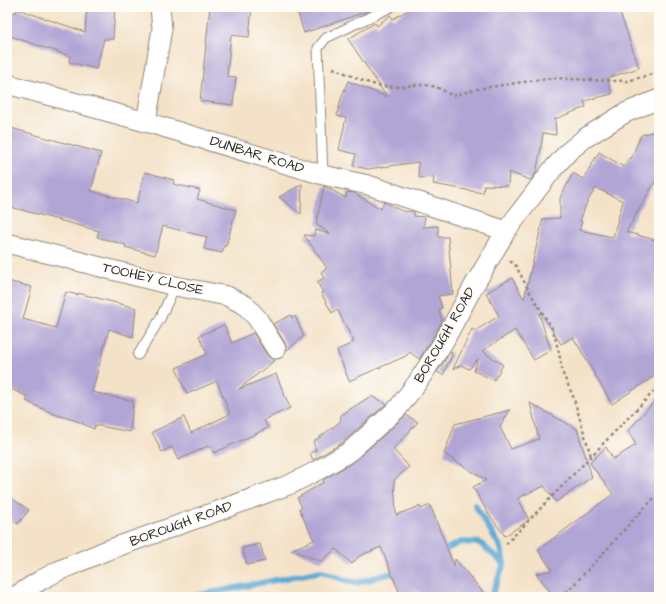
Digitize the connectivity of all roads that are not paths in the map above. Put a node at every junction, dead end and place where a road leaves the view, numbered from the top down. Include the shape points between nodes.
1 (160, 7) edge
2 (391, 7) edge
3 (7, 84) edge
4 (659, 99) edge
5 (146, 122) junction
6 (322, 175) junction
7 (501, 239) junction
8 (7, 244) edge
9 (176, 286) junction
10 (276, 349) dead end
11 (138, 355) dead end
12 (21, 593) edge

1 - 5 street via 162,29
2 - 6 lane via 326,38 318,48
3 - 5 street, DUNBAR ROAD
4 - 7 street, BOROUGH ROAD via 625,113 584,138 568,152
5 - 6 street, DUNBAR ROAD
6 - 7 street, DUNBAR ROAD via 368,185
7 - 12 street, BOROUGH ROAD via 418,383 398,408 349,452 291,484 105,551 58,571
8 - 9 street, TOOHEY CLOSE
9 - 10 street, TOOHEY CLOSE via 227,296 245,305 257,318
9 - 11 lane

